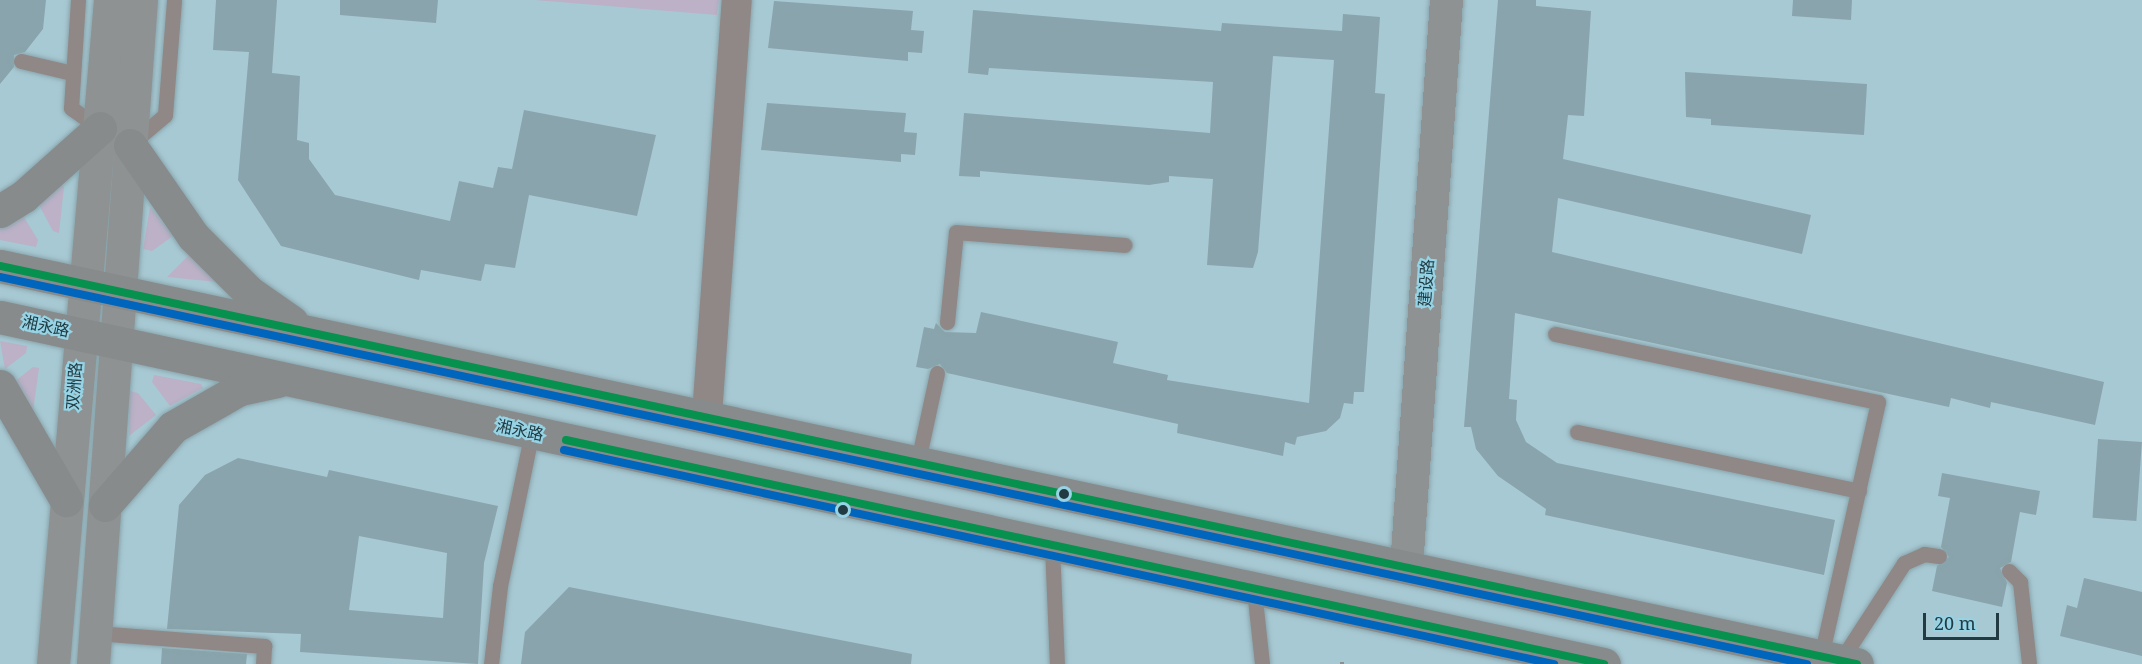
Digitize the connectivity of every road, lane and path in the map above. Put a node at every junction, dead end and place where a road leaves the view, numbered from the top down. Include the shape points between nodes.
1 (78, 0) edge
2 (110, 0) edge
3 (141, 0) edge
4 (174, 0) edge
5 (737, 0) edge
6 (1446, 0) edge
7 (21, 61) dead end
8 (72, 74) junction
9 (100, 128) junction
10 (130, 145) junction
11 (0, 211) edge
12 (1124, 245) dead end
13 (0, 266) edge
14 (83, 283) junction
15 (120, 291) junction
16 (0, 317) edge
17 (947, 322) dead end
18 (301, 328) junction
19 (78, 333) junction
20 (1555, 334) dead end
21 (116, 341) junction
22 (365, 342) junction
23 (937, 373) dead end
24 (288, 379) junction
25 (0, 386) edge
26 (355, 393) junction
27 (707, 415) junction
28 (532, 432) junction
29 (1577, 432) dead end
30 (918, 461) junction
31 (1858, 491) junction
32 (66, 500) junction
33 (105, 505) junction
34 (1052, 546) junction
35 (1939, 556) dead end
36 (1406, 566) junction
37 (2009, 572) dead end
38 (1254, 590) junction
39 (94, 650) edge
40 (54, 656) edge
41 (1840, 660) edge
42 (262, 664) edge
43 (491, 664) edge
44 (1056, 664) edge
45 (1262, 664) edge
46 (1604, 664) edge
47 (2029, 664) edge

1 - 8 lane
2 - 9 main road, 双洲路
3 - 10 main road
4 - 10 lane via 165,115
5 - 27 street
6 - 36 main road, 建设路
7 - 8 lane
8 - 9 lane via 71,108
9 - 11 main road via 24,196
9 - 14 main road, 双洲路
10 - 15 main road
10 - 18 main road via 193,236 249,292
12 - 17 lane via 956,232
13 - 14 main road
14 - 15 main road
14 - 19 main road, 双洲路
15 - 18 main road
15 - 21 main road
16 - 19 main road, 湘永路
18 - 22 main road
19 - 21 main road, 湘永路
19 - 32 main road, 双洲路
20 - 31 lane via 1878,402
21 - 24 main road, 湘永路
21 - 33 main road
22 - 26 main road
22 - 27 main road
23 - 30 lane
24 - 26 main road, 湘永路
24 - 33 main road via 240,389 201,407 151,447
25 - 32 main road
26 - 28 main road, 湘永路
27 - 30 main road
28 - 34 main road, 湘永路
28 - 43 lane via 500,586
29 - 31 lane
30 - 36 main road
31 - 41 lane
32 - 40 main road, 双洲路
33 - 39 main road
34 - 38 main road, 湘永路
34 - 44 lane
35 - 41 lane via 1924,554 1904,563
36 - 41 main road
37 - 47 lane via 2021,588
38 - 45 lane
38 - 46 main road, 湘永路
39 - 40 main road
39 - 42 lane via 264,646

